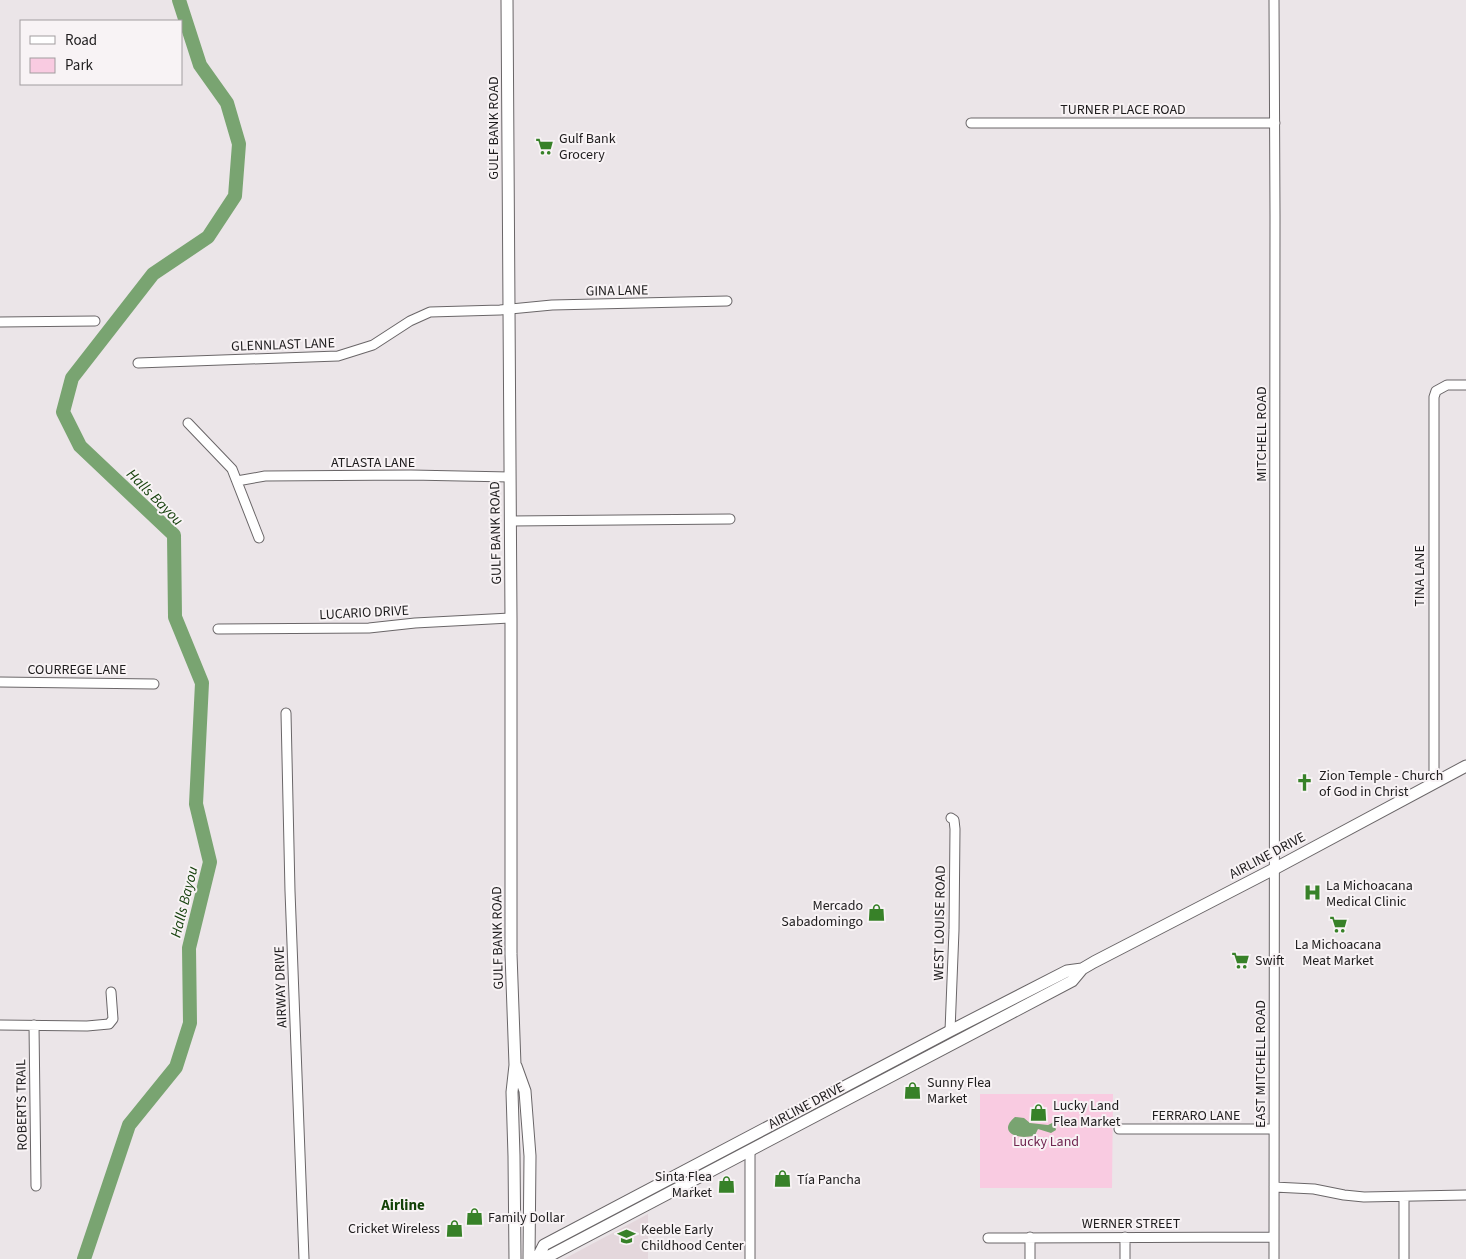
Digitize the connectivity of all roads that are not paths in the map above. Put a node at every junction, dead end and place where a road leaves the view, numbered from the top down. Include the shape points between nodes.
1 (507, 0) edge
2 (1274, 0) edge
3 (971, 123) dead end
4 (1275, 123) junction
5 (727, 301) dead end
6 (508, 308) junction
7 (0, 322) edge
8 (95, 322) dead end
9 (138, 363) dead end
10 (1466, 384) edge
11 (188, 423) dead end
12 (510, 477) junction
13 (237, 481) junction
14 (730, 519) dead end
15 (511, 521) junction
16 (258, 538) dead end
17 (511, 618) junction
18 (218, 629) dead end
19 (0, 682) edge
20 (154, 684) dead end
21 (286, 713) dead end
22 (1466, 766) edge
23 (1434, 783) junction
24 (951, 818) dead end
25 (1274, 869) junction
26 (1082, 969) junction
27 (111, 992) dead end
28 (0, 1025) edge
29 (34, 1025) junction
30 (950, 1031) junction
31 (967, 1038) junction
32 (515, 1065) junction
33 (1119, 1129) dead end
34 (1274, 1129) junction
35 (750, 1151) junction
36 (36, 1186) dead end
37 (1274, 1186) junction
38 (1466, 1195) edge
39 (1404, 1196) junction
40 (1125, 1236) junction
41 (1030, 1237) junction
42 (1274, 1237) junction
43 (988, 1238) dead end
44 (533, 1258) edge
45 (304, 1259) edge
46 (515, 1259) edge
47 (750, 1259) edge
48 (1030, 1259) edge
49 (1125, 1259) edge
50 (1274, 1259) edge
51 (1404, 1259) edge

1 - 6 main road, GULF BANK ROAD
2 - 4 street, MITCHELL ROAD
3 - 4 street, TURNER PLACE ROAD
4 - 25 street, MITCHELL ROAD
5 - 6 street, GINA LANE
6 - 9 street, GLENNLAST LANE via 430,312 374,345 332,357
6 - 12 main road, GULF BANK ROAD
7 - 8 street
10 - 23 street, TINA LANE via 1448,385 1436,391 1434,397
11 - 13 street via 232,469
12 - 13 street, ATLASTA LANE via 266,476
12 - 15 main road, GULF BANK ROAD
13 - 16 street
14 - 15 street
15 - 17 main road, GULF BANK ROAD
17 - 18 street, LUCARIO DRIVE via 369,628
17 - 32 main road, GULF BANK ROAD via 511,954
19 - 20 street, COURREGE LANE
21 - 45 street, AIRWAY DRIVE
22 - 23 main road, AIRLINE DRIVE
23 - 25 main road, AIRLINE DRIVE
24 - 30 street, WEST LOUISE ROAD via 955,829
25 - 26 main road, AIRLINE DRIVE
25 - 34 street, EAST MITCHELL ROAD
26 - 30 main road, AIRLINE DRIVE via 1067,971
26 - 31 main road, AIRLINE DRIVE via 1072,981
27 - 29 street via 113,1019 109,1024
28 - 29 street
29 - 36 street, ROBERTS TRAIL
30 - 31 main road
30 - 44 main road, AIRLINE DRIVE via 544,1245
31 - 35 main road, AIRLINE DRIVE
32 - 44 main road, GULF BANK ROAD via 525,1091
32 - 46 main road, GULF BANK ROAD via 512,1092
33 - 34 street, FERRARO LANE
34 - 37 street, EAST MITCHELL ROAD
35 - 44 main road, AIRLINE DRIVE via 549,1256
35 - 47 street
37 - 39 street via 1344,1195
37 - 42 street, EAST MITCHELL ROAD
38 - 39 street
39 - 51 street
40 - 41 street, WERNER STREET
40 - 42 street, WERNER STREET
40 - 49 street
41 - 43 street, WERNER STREET
41 - 48 street
42 - 50 street, EAST MITCHELL ROAD

